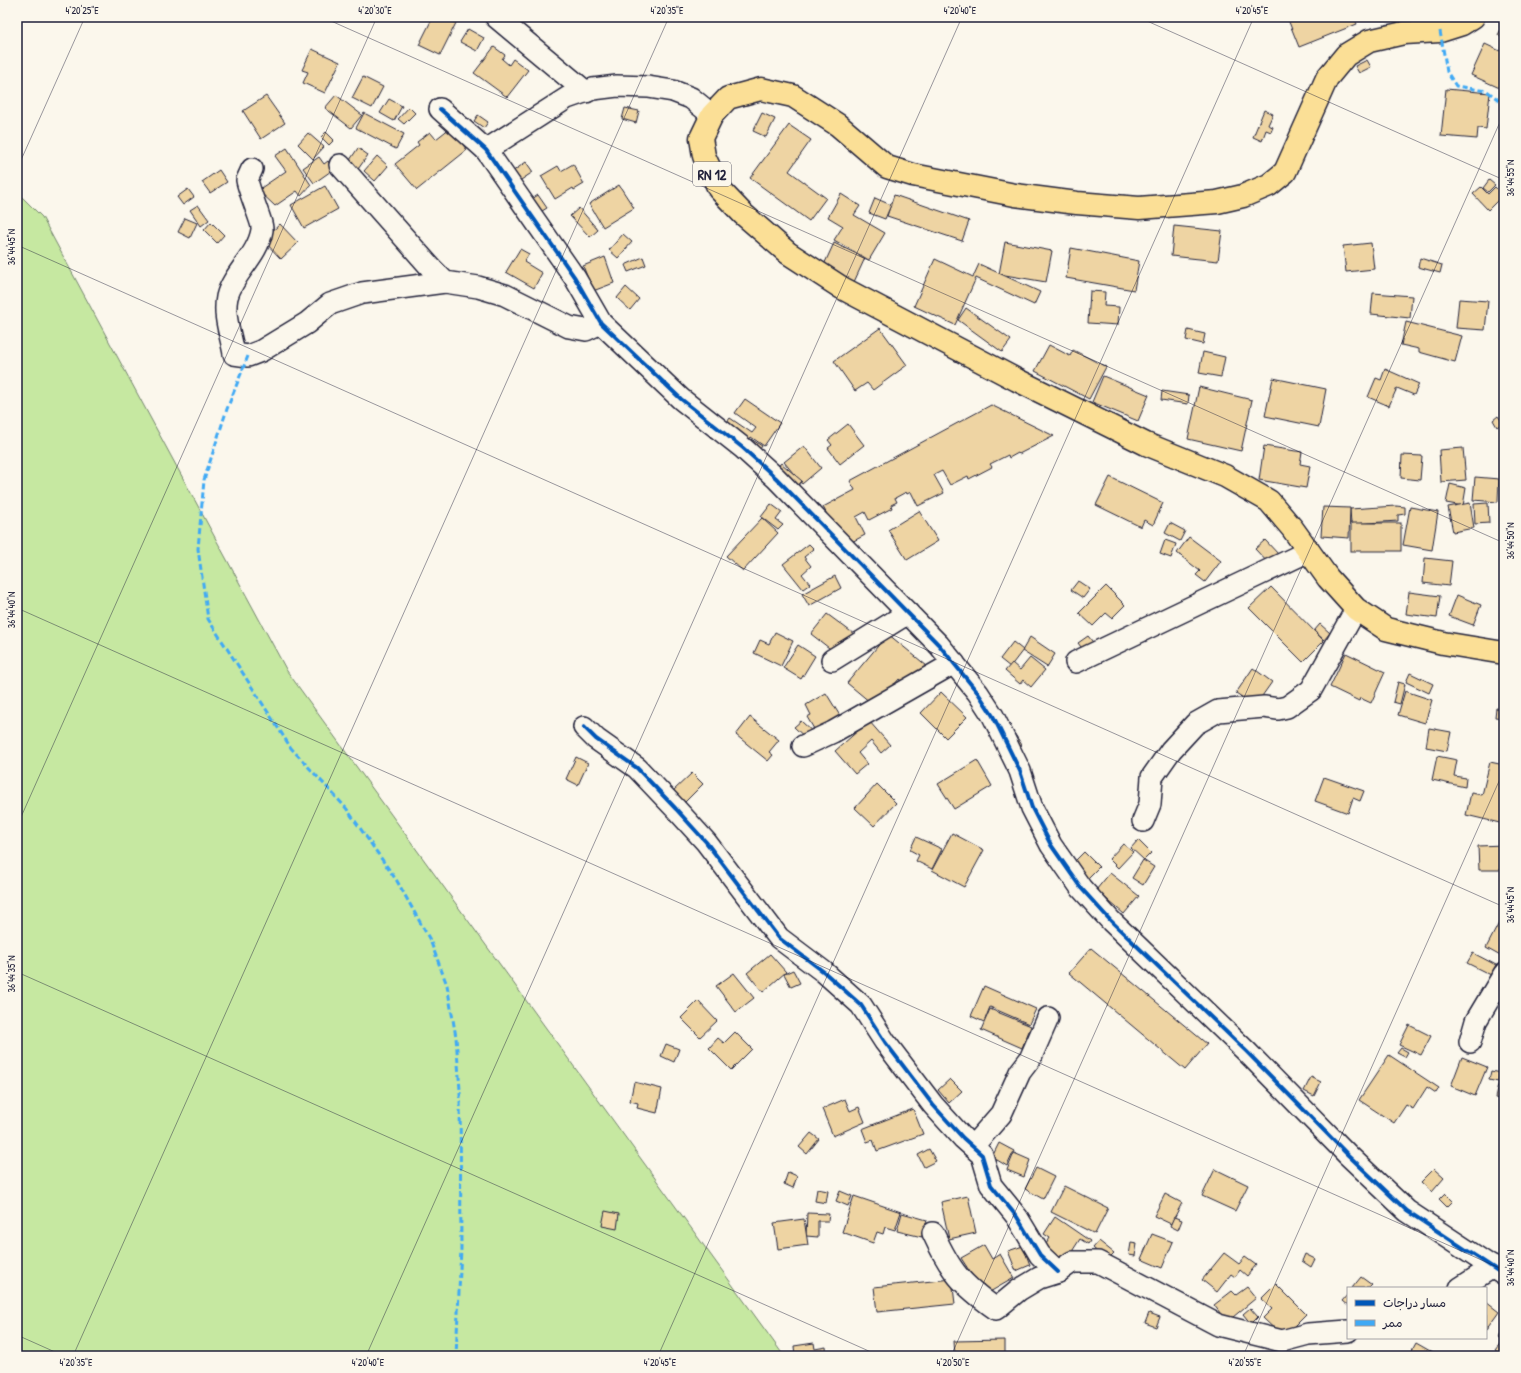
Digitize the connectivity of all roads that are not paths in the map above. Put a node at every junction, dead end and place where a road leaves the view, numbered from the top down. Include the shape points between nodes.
1 (496, 17) edge
2 (1473, 17) edge
3 (586, 92) junction
4 (440, 109) dead end
5 (712, 115) junction
6 (486, 150) junction
7 (340, 166) dead end
8 (252, 169) dead end
9 (445, 282) junction
10 (601, 323) junction
11 (1309, 551) junction
12 (1356, 609) junction
13 (908, 613) junction
14 (1504, 652) edge
15 (832, 660) dead end
16 (1076, 662) dead end
17 (954, 663) junction
18 (584, 727) dead end
19 (803, 746) dead end
20 (1143, 821) dead end
21 (1504, 974) edge
22 (1048, 1018) dead end
23 (1470, 1042) dead end
24 (973, 1146) junction
25 (932, 1233) dead end
26 (1498, 1271) edge
27 (1058, 1272) junction
28 (1462, 1287) edge
29 (1347, 1331) edge

1 - 3 street
2 - 5 main road, RN 12 via 1462,24 1440,31 1404,33 1369,41 1346,55 1327,78 1285,172 1269,185 1243,196 1217,202 1139,208 1077,203 1014,195 913,175 887,167 838,126 793,96 761,89 728,98
3 - 5 street via 617,86 667,90 690,98
3 - 6 street via 567,98
4 - 6 street
5 - 11 main road, RN 12 via 701,138 704,156 719,189 743,214 788,253 842,288 1017,380 1146,444 1226,476 1269,501
6 - 10 street via 575,278
7 - 9 street
8 - 9 street via 247,180 262,229 258,242 227,296 226,320 234,354 248,356 262,351 307,323 330,304 362,293
9 - 10 street via 505,295 569,327 586,330
10 - 13 street via 681,400 743,448 776,478
11 - 12 main road, RN 12 via 1328,578
11 - 16 street
12 - 14 main road, RN 12 via 1386,629 1443,643
12 - 20 street via 1311,690 1287,707 1218,711 1195,724 1171,750 1152,777 1150,804
13 - 15 street
13 - 17 street
17 - 19 street via 833,732
17 - 26 street via 993,716 1020,771 1032,808 1051,845 1081,888 1116,926 1407,1211
18 - 24 street via 596,739 637,768 676,809 706,842 779,938 824,972 861,1005 885,1042 933,1105
21 - 23 street via 1476,1020
22 - 24 street via 1001,1114
24 - 27 street via 982,1155 991,1185 1017,1217 1040,1255
25 - 27 street via 951,1269 963,1284 996,1309 1039,1278
26 - 28 street
27 - 29 street via 1072,1262 1098,1262 1218,1325 1282,1341 1308,1334

